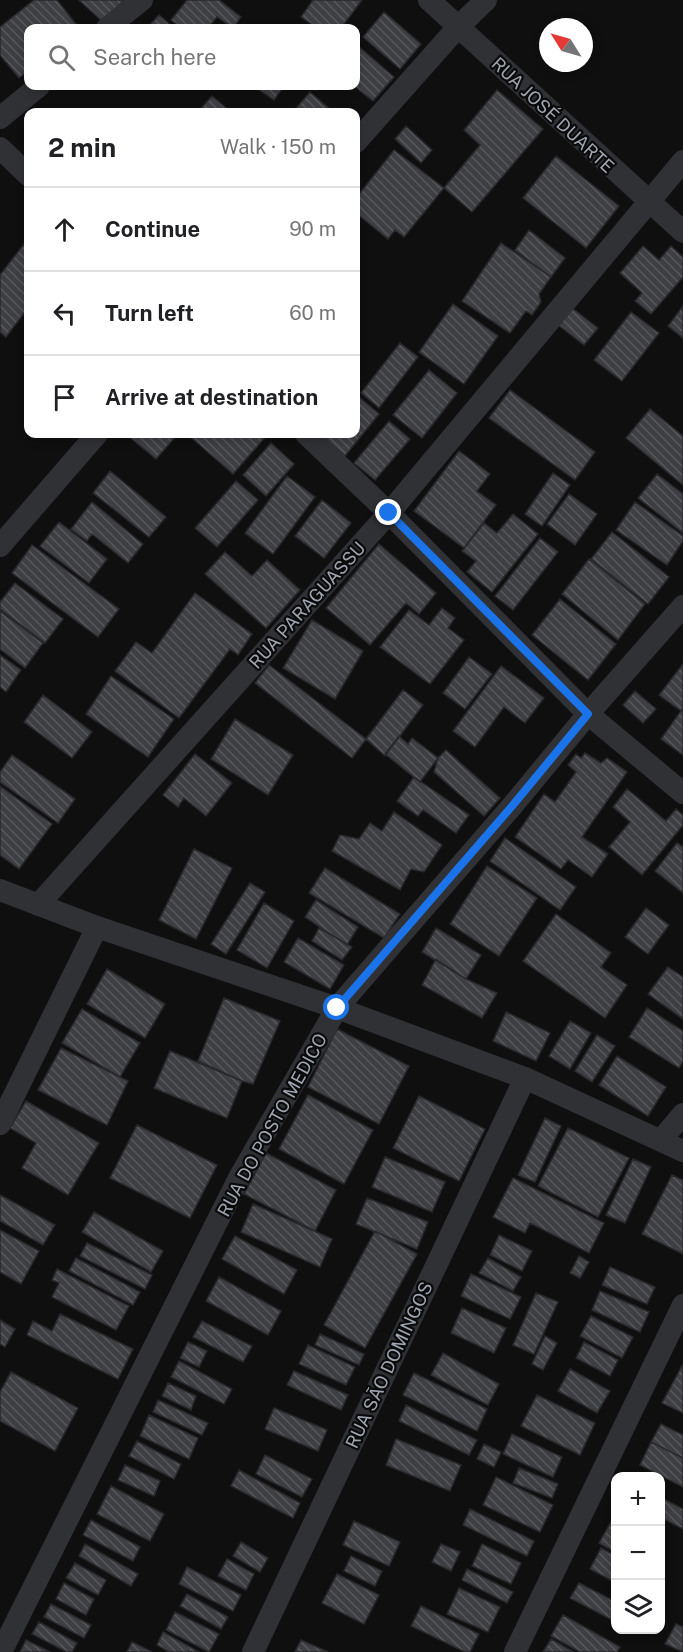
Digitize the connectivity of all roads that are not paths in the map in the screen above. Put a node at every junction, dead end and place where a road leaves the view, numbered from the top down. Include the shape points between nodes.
1 (142, 0) edge
2 (429, 0) edge
3 (486, 0) edge
4 (112, 24) edge
5 (458, 27) junction
6 (34, 90) edge
7 (0, 118) edge
8 (360, 137) edge
9 (0, 148) edge
10 (683, 161) edge
11 (24, 171) edge
12 (649, 202) junction
13 (683, 232) edge
14 (94, 438) edge
15 (310, 438) edge
16 (389, 513) junction
17 (0, 546) edge
18 (683, 606) edge
19 (588, 714) junction
20 (683, 793) edge
21 (0, 890) edge
22 (38, 904) junction
23 (98, 927) junction
24 (337, 1008) junction
25 (525, 1078) junction
26 (683, 1114) edge
27 (0, 1124) edge
28 (661, 1140) junction
29 (683, 1151) edge
30 (683, 1305) edge
31 (1, 1652) edge
32 (253, 1652) edge
33 (515, 1652) edge

1 - 4 street
2 - 5 street, RUA JOSÉ DUARTE
3 - 5 street
5 - 8 street
5 - 12 street, RUA JOSÉ DUARTE
6 - 7 street
9 - 11 street
10 - 12 street, RUA PARAGUASSU
12 - 13 street, RUA JOSÉ DUARTE
12 - 16 street, RUA PARAGUASSU
14 - 17 street
15 - 16 street
16 - 19 street
16 - 22 street, RUA PARAGUASSU
18 - 19 street, RUA DO POSTO MEDICO
19 - 20 street
19 - 24 street, RUA DO POSTO MEDICO
21 - 22 street
22 - 23 street
23 - 24 street
23 - 27 street
24 - 25 street
24 - 31 street, RUA DO POSTO MEDICO via 240,1176
25 - 28 street
25 - 32 street, RUA SÃO DOMINGOS
26 - 28 street
28 - 29 street
30 - 33 street

